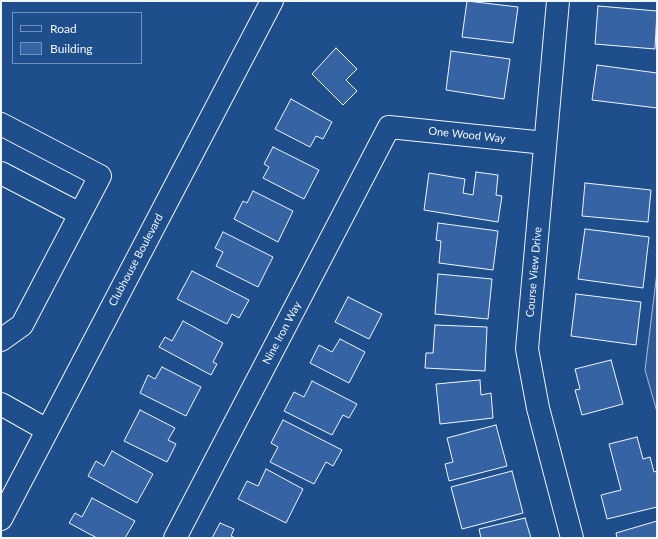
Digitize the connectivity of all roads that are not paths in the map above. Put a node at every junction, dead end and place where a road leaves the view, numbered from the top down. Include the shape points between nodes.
1 (272, 1) edge
2 (558, 1) edge
3 (1, 124) edge
4 (389, 127) joint
5 (545, 143) junction
6 (1, 173) edge
7 (80, 214) junction
8 (1, 340) edge
9 (1, 404) edge
10 (48, 430) junction
11 (1, 519) edge
12 (175, 538) edge
13 (572, 538) edge

1 - 10 street, Clubhouse Boulevard
2 - 5 street, Course View Drive
3 - 7 street via 100,176
4 - 5 street, One Wood Way
4 - 12 street, Nine Iron Way
5 - 13 street, Course View Drive via 527,349 538,408
6 - 7 street
7 - 8 street via 22,325
9 - 10 street
10 - 11 street, Clubhouse Boulevard

